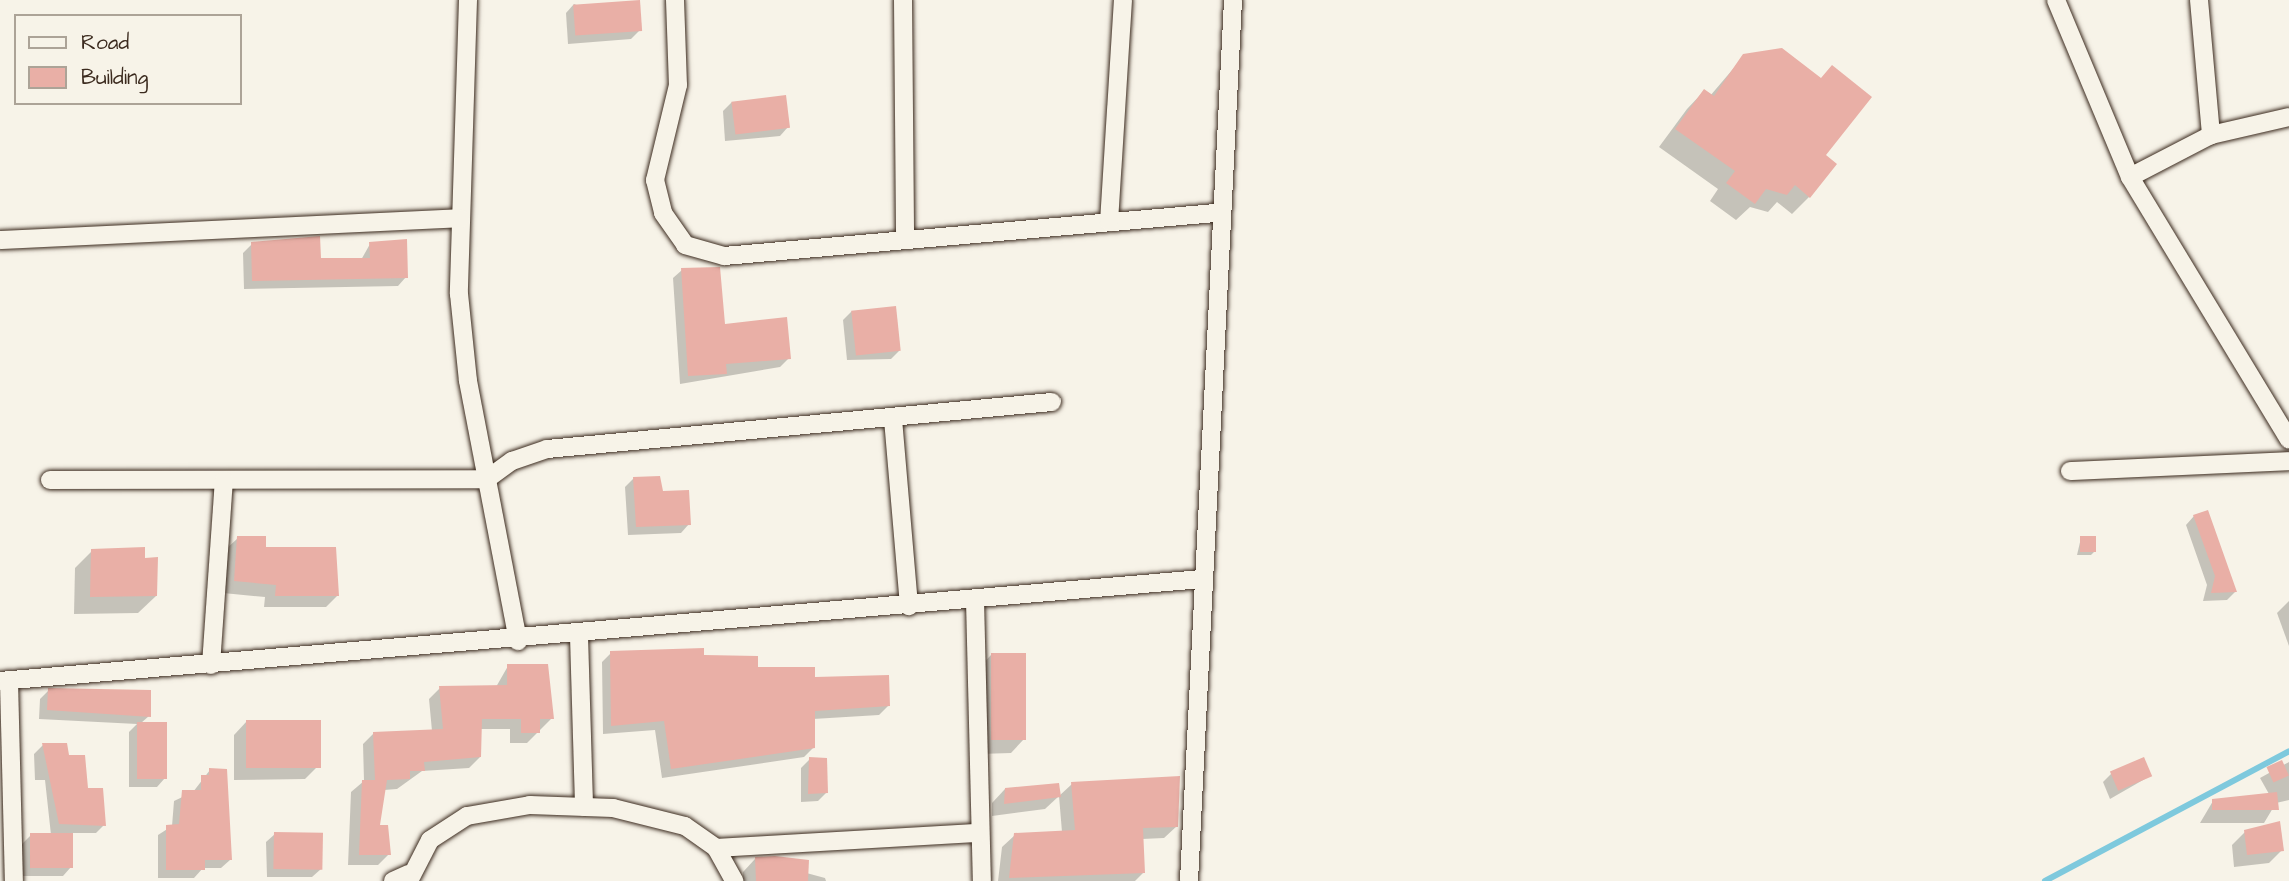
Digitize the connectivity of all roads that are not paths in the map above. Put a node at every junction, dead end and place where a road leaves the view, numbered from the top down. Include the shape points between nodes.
1 (468, 0) edge
2 (675, 0) edge
3 (903, 0) edge
4 (1123, 0) edge
5 (1233, 0) edge
6 (2056, 0) edge
7 (2199, 0) edge
8 (2289, 117) edge
9 (2211, 135) junction
10 (2130, 177) junction
11 (1222, 212) junction
12 (460, 218) junction
13 (1109, 222) junction
14 (0, 240) edge
15 (905, 240) junction
16 (1052, 402) dead end
17 (893, 419) junction
18 (2289, 440) edge
19 (2289, 461) edge
20 (2070, 471) dead end
21 (487, 479) junction
22 (50, 480) dead end
23 (224, 480) junction
24 (1202, 579) junction
25 (975, 600) junction
26 (909, 606) junction
27 (579, 636) junction
28 (518, 641) junction
29 (211, 665) junction
30 (5, 681) edge
31 (584, 807) junction
32 (980, 833) junction
33 (716, 848) junction
34 (404, 879) edge
35 (14, 881) edge
36 (734, 881) edge
37 (982, 881) edge
38 (1189, 881) edge

1 - 12 street
2 - 15 street via 678,85 655,180 663,213 685,245 724,256
3 - 15 street
4 - 13 street
5 - 11 street
6 - 10 street
7 - 9 street
8 - 9 street
9 - 10 street
10 - 18 street
11 - 13 street
11 - 24 street
12 - 14 street
12 - 21 street via 460,306
13 - 15 street
16 - 17 street
17 - 21 street via 547,449 512,461
17 - 26 street
19 - 20 street
21 - 23 street
21 - 28 street
22 - 23 street
23 - 29 street
24 - 25 street
24 - 38 street
25 - 26 street
25 - 32 street
26 - 27 street
27 - 28 street
27 - 31 street
28 - 29 street
29 - 30 street
30 - 35 street
31 - 33 street via 685,825
31 - 34 street via 530,805 467,816 430,840
32 - 33 street
32 - 37 street
33 - 36 street

